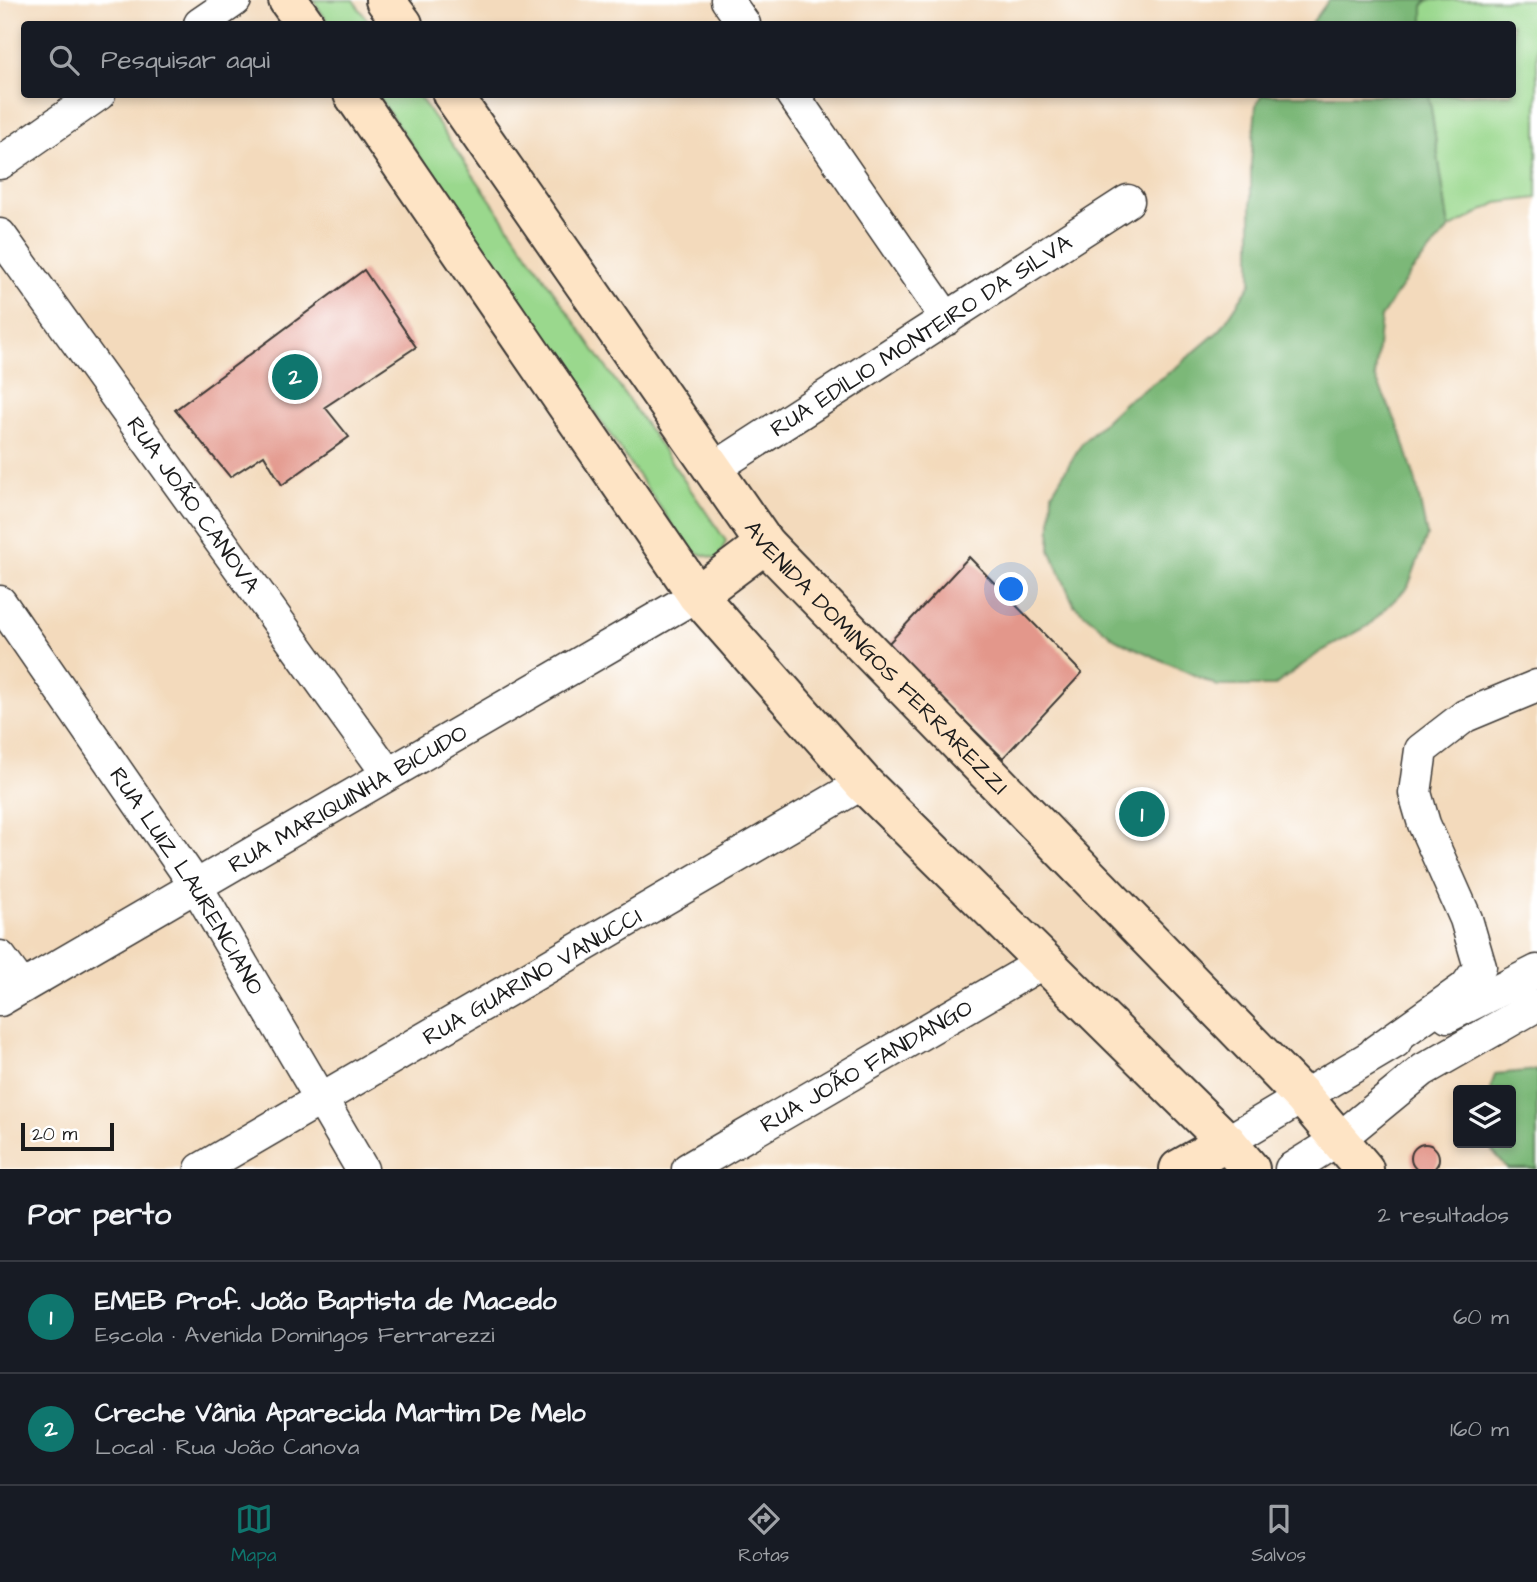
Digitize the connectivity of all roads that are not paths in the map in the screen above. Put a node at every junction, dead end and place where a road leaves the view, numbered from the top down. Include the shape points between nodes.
1 (235, 0) edge
2 (288, 0) edge
3 (385, 0) edge
4 (727, 0) edge
5 (204, 21) edge
6 (303, 21) edge
7 (401, 21) edge
8 (742, 21) edge
9 (93, 98) edge
10 (356, 98) edge
11 (455, 98) edge
12 (795, 98) edge
13 (0, 163) edge
14 (1128, 201) dead end
15 (0, 235) edge
16 (947, 319) junction
17 (715, 468) junction
18 (765, 544) junction
19 (697, 595) junction
20 (0, 602) edge
21 (1537, 686) edge
22 (388, 775) junction
23 (863, 783) junction
24 (196, 886) junction
25 (0, 957) edge
26 (1044, 962) junction
27 (1537, 971) edge
28 (11, 993) edge
29 (1537, 1005) edge
30 (1376, 1051) junction
31 (1303, 1097) junction
32 (323, 1101) junction
33 (1339, 1139) junction
34 (1239, 1156) edge
35 (201, 1169) edge
36 (362, 1169) edge
37 (688, 1169) edge
38 (1180, 1169) edge
39 (1291, 1169) edge
40 (1364, 1169) edge

1 - 5 street
2 - 6 main road
3 - 7 main road
4 - 8 street
9 - 13 street
10 - 19 main road
11 - 17 main road, AVENIDA DOMINGOS FERRAREZZI
12 - 16 street
14 - 16 street, RUA EDÍLIO MONTEIRO DA SILVA
15 - 22 street, RUA JOÃO CANOVA
16 - 17 street, RUA EDÍLIO MONTEIRO DA SILVA
17 - 18 main road, AVENIDA DOMINGOS FERRAREZZI
18 - 19 main road
18 - 31 main road, AVENIDA DOMINGOS FERRAREZZI
19 - 22 street, RUA MARIQUINHA BICUDO
19 - 23 main road
20 - 24 street, RUA LUIZ LAURENCIANO
21 - 30 street via 1465,716 1421,750 1415,793 1466,919 1480,967 1466,987
22 - 24 street, RUA MARIQUINHA BICUDO
23 - 26 main road
23 - 32 street, RUA GUARINO VANUCCI
24 - 28 street, RUA MARIQUINHA BICUDO
24 - 32 street, RUA LUIZ LAURENCIANO
25 - 28 street
26 - 34 main road
26 - 37 street, RUA JOÃO FANDANGO
27 - 30 street
29 - 33 street via 1423,1070
30 - 31 street
31 - 33 main road, AVENIDA DOMINGOS FERRAREZZI
31 - 34 street
32 - 35 street, RUA GUARINO VANUCCI
32 - 36 street, RUA LUIZ LAURENCIANO
33 - 39 street
33 - 40 main road, AVENIDA DOMINGOS FERRAREZZI
34 - 38 main road

